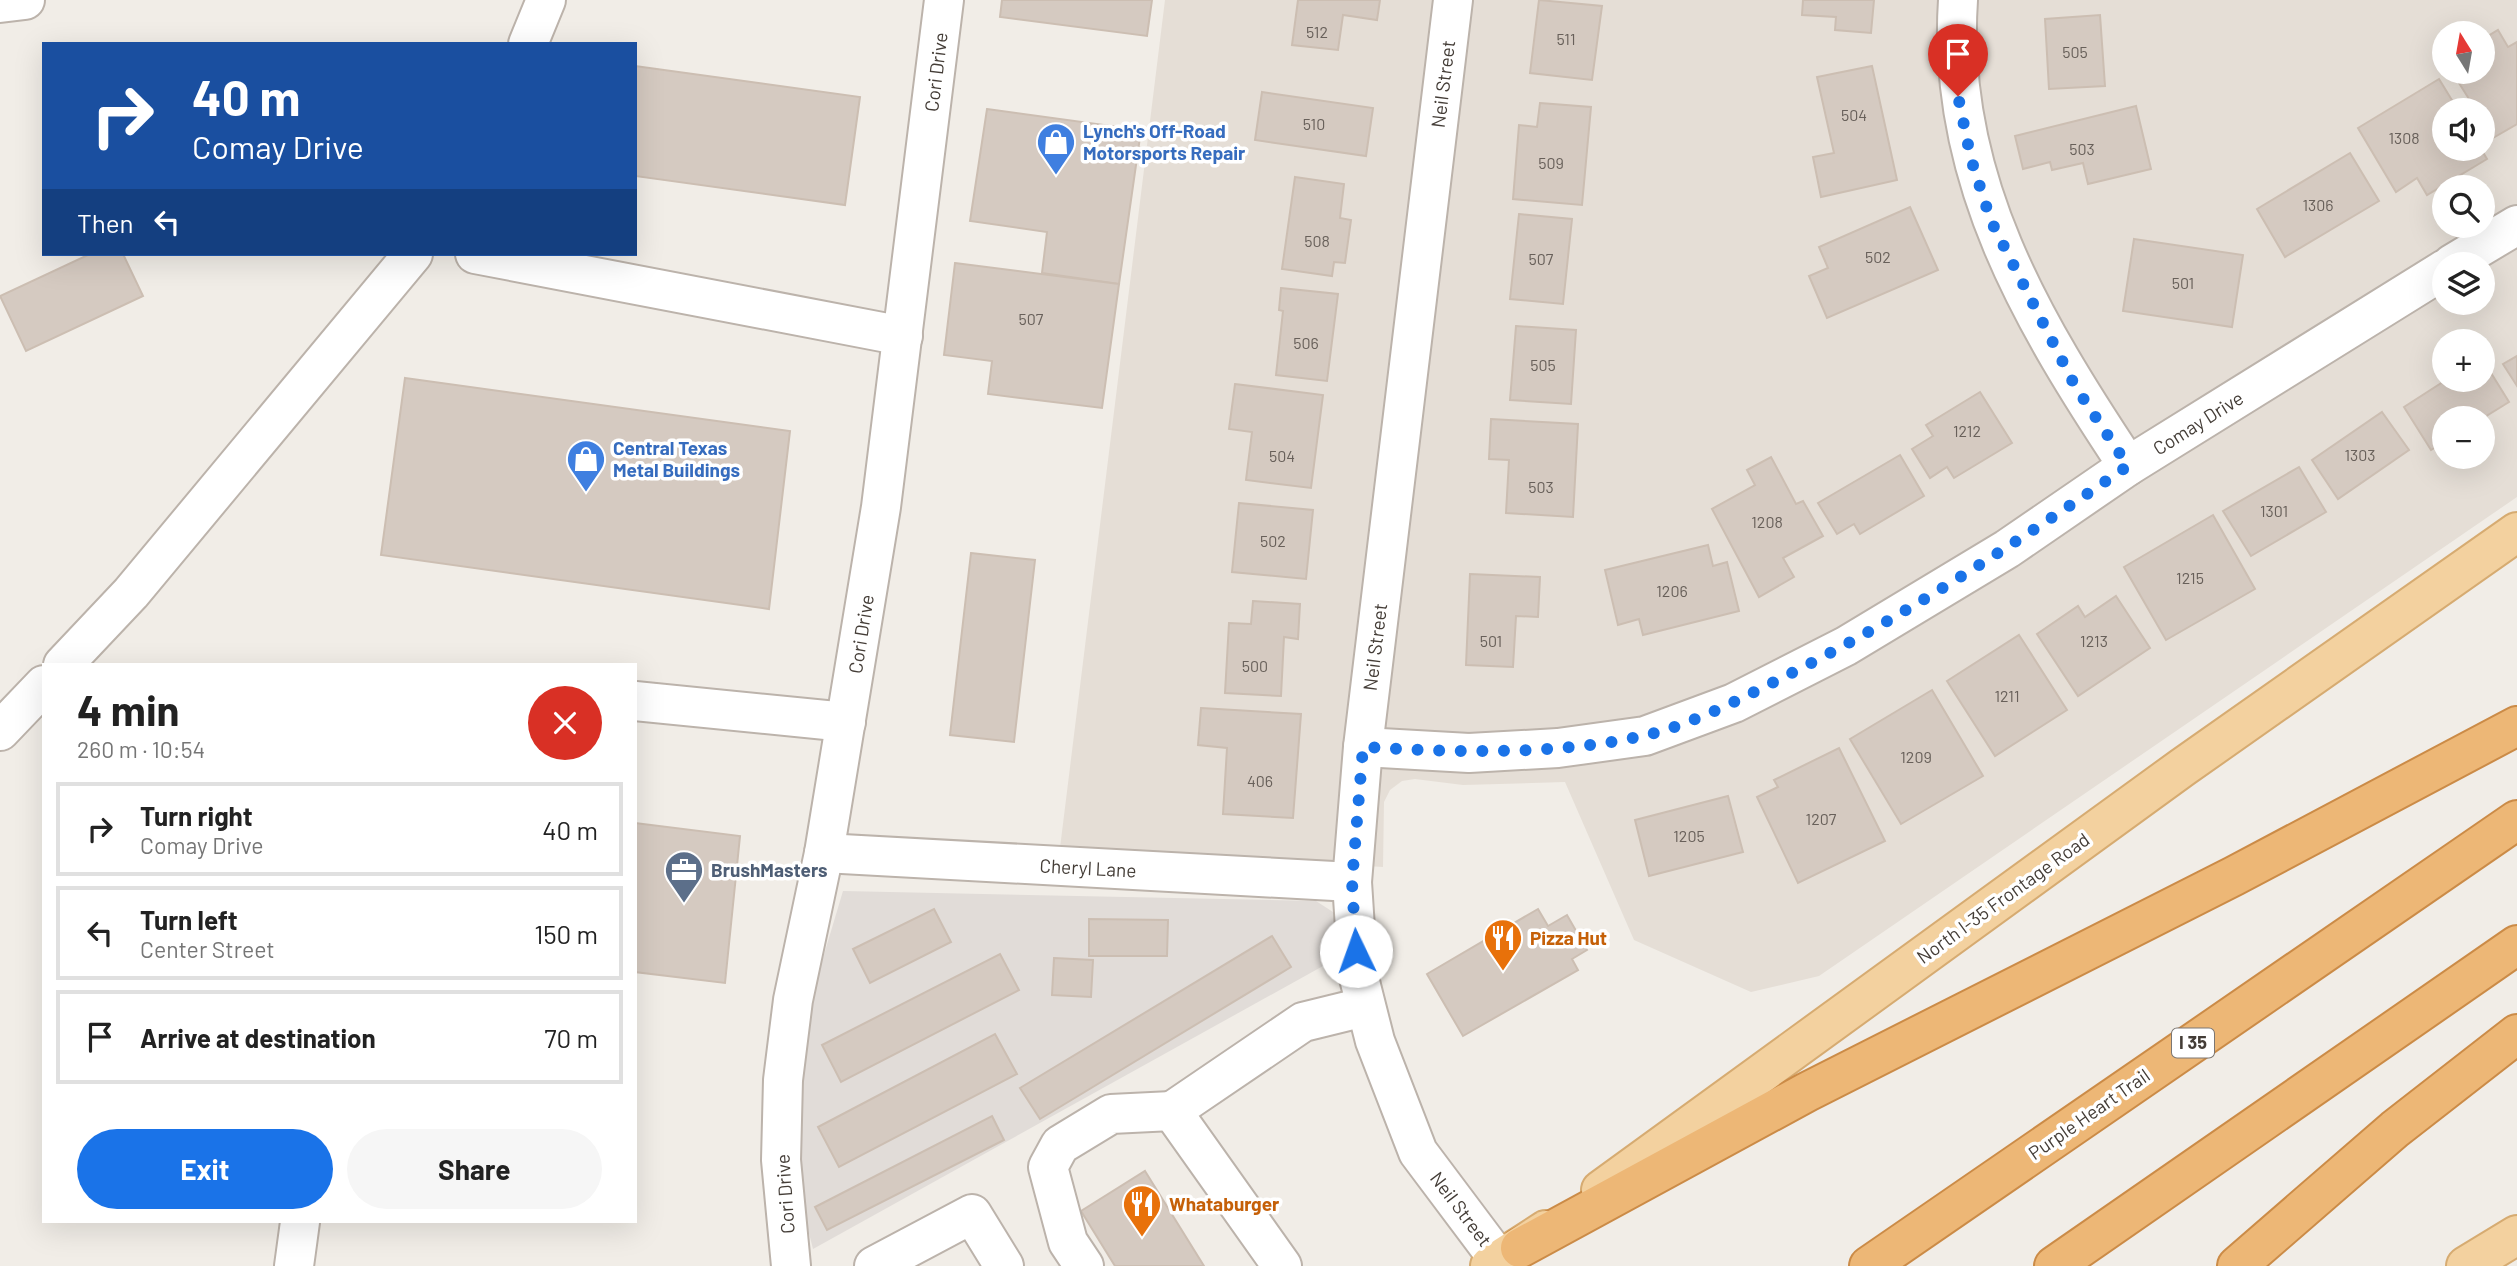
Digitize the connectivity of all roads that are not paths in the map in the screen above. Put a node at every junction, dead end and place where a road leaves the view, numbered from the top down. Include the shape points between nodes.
1 (26, 0) edge
2 (546, 0) edge
3 (944, 0) edge
4 (1453, 0) edge
5 (1958, 0) edge
6 (0, 3) edge
7 (529, 42) edge
8 (2517, 225) edge
9 (2472, 252) edge
10 (411, 256) edge
11 (485, 256) edge
12 (2432, 277) edge
13 (903, 336) junction
14 (2128, 466) junction
15 (2517, 532) edge
16 (65, 663) edge
17 (42, 687) edge
18 (637, 701) edge
19 (846, 722) junction
20 (2517, 726) edge
21 (0, 731) edge
22 (1363, 747) junction
23 (2517, 820) edge
24 (824, 853) junction
25 (1352, 882) junction
26 (2517, 945) edge
27 (1364, 1007) junction
28 (2517, 1034) edge
29 (1172, 1111) junction
30 (300, 1223) edge
31 (2517, 1235) edge
32 (1503, 1258) edge
33 (294, 1266) edge
34 (792, 1266) edge
35 (874, 1266) edge
36 (1004, 1266) edge
37 (1084, 1266) edge
38 (1282, 1266) edge
39 (1870, 1266) edge
40 (2054, 1266) edge
41 (2237, 1266) edge
42 (2466, 1266) edge

1 - 6 street
2 - 7 street
3 - 13 street, Cori Drive
4 - 22 street, Neil Street
5 - 14 street via 1958,96 1971,159 1991,221 2075,386
8 - 9 street
10 - 16 street via 131,593
11 - 13 street
12 - 14 street, Comay Drive
13 - 19 street, Cori Drive
14 - 22 street, Comay Drive via 2007,549 1846,646 1734,703 1645,736 1558,748 1469,753
15 - 32 main road, North I-35 Frontage Road
17 - 21 street
18 - 19 street
19 - 24 street, Cori Drive
20 - 32 highway via 2234,876 1807,1092
22 - 25 street, Neil Street
23 - 39 highway, Purple Heart Trail / I 35
24 - 25 street, Cheryl Lane
24 - 34 street, Cori Drive via 793,1000 783,1080 781,1160
25 - 27 street, Neil Street
26 - 40 highway
27 - 29 street via 1303,1022
27 - 32 street, Neil Street via 1418,1152
28 - 41 highway via 2395,1129
29 - 37 street via 1111,1114 1060,1145 1048,1167 1068,1242
29 - 38 street
30 - 33 street
31 - 42 main road
35 - 36 street via 972,1214

